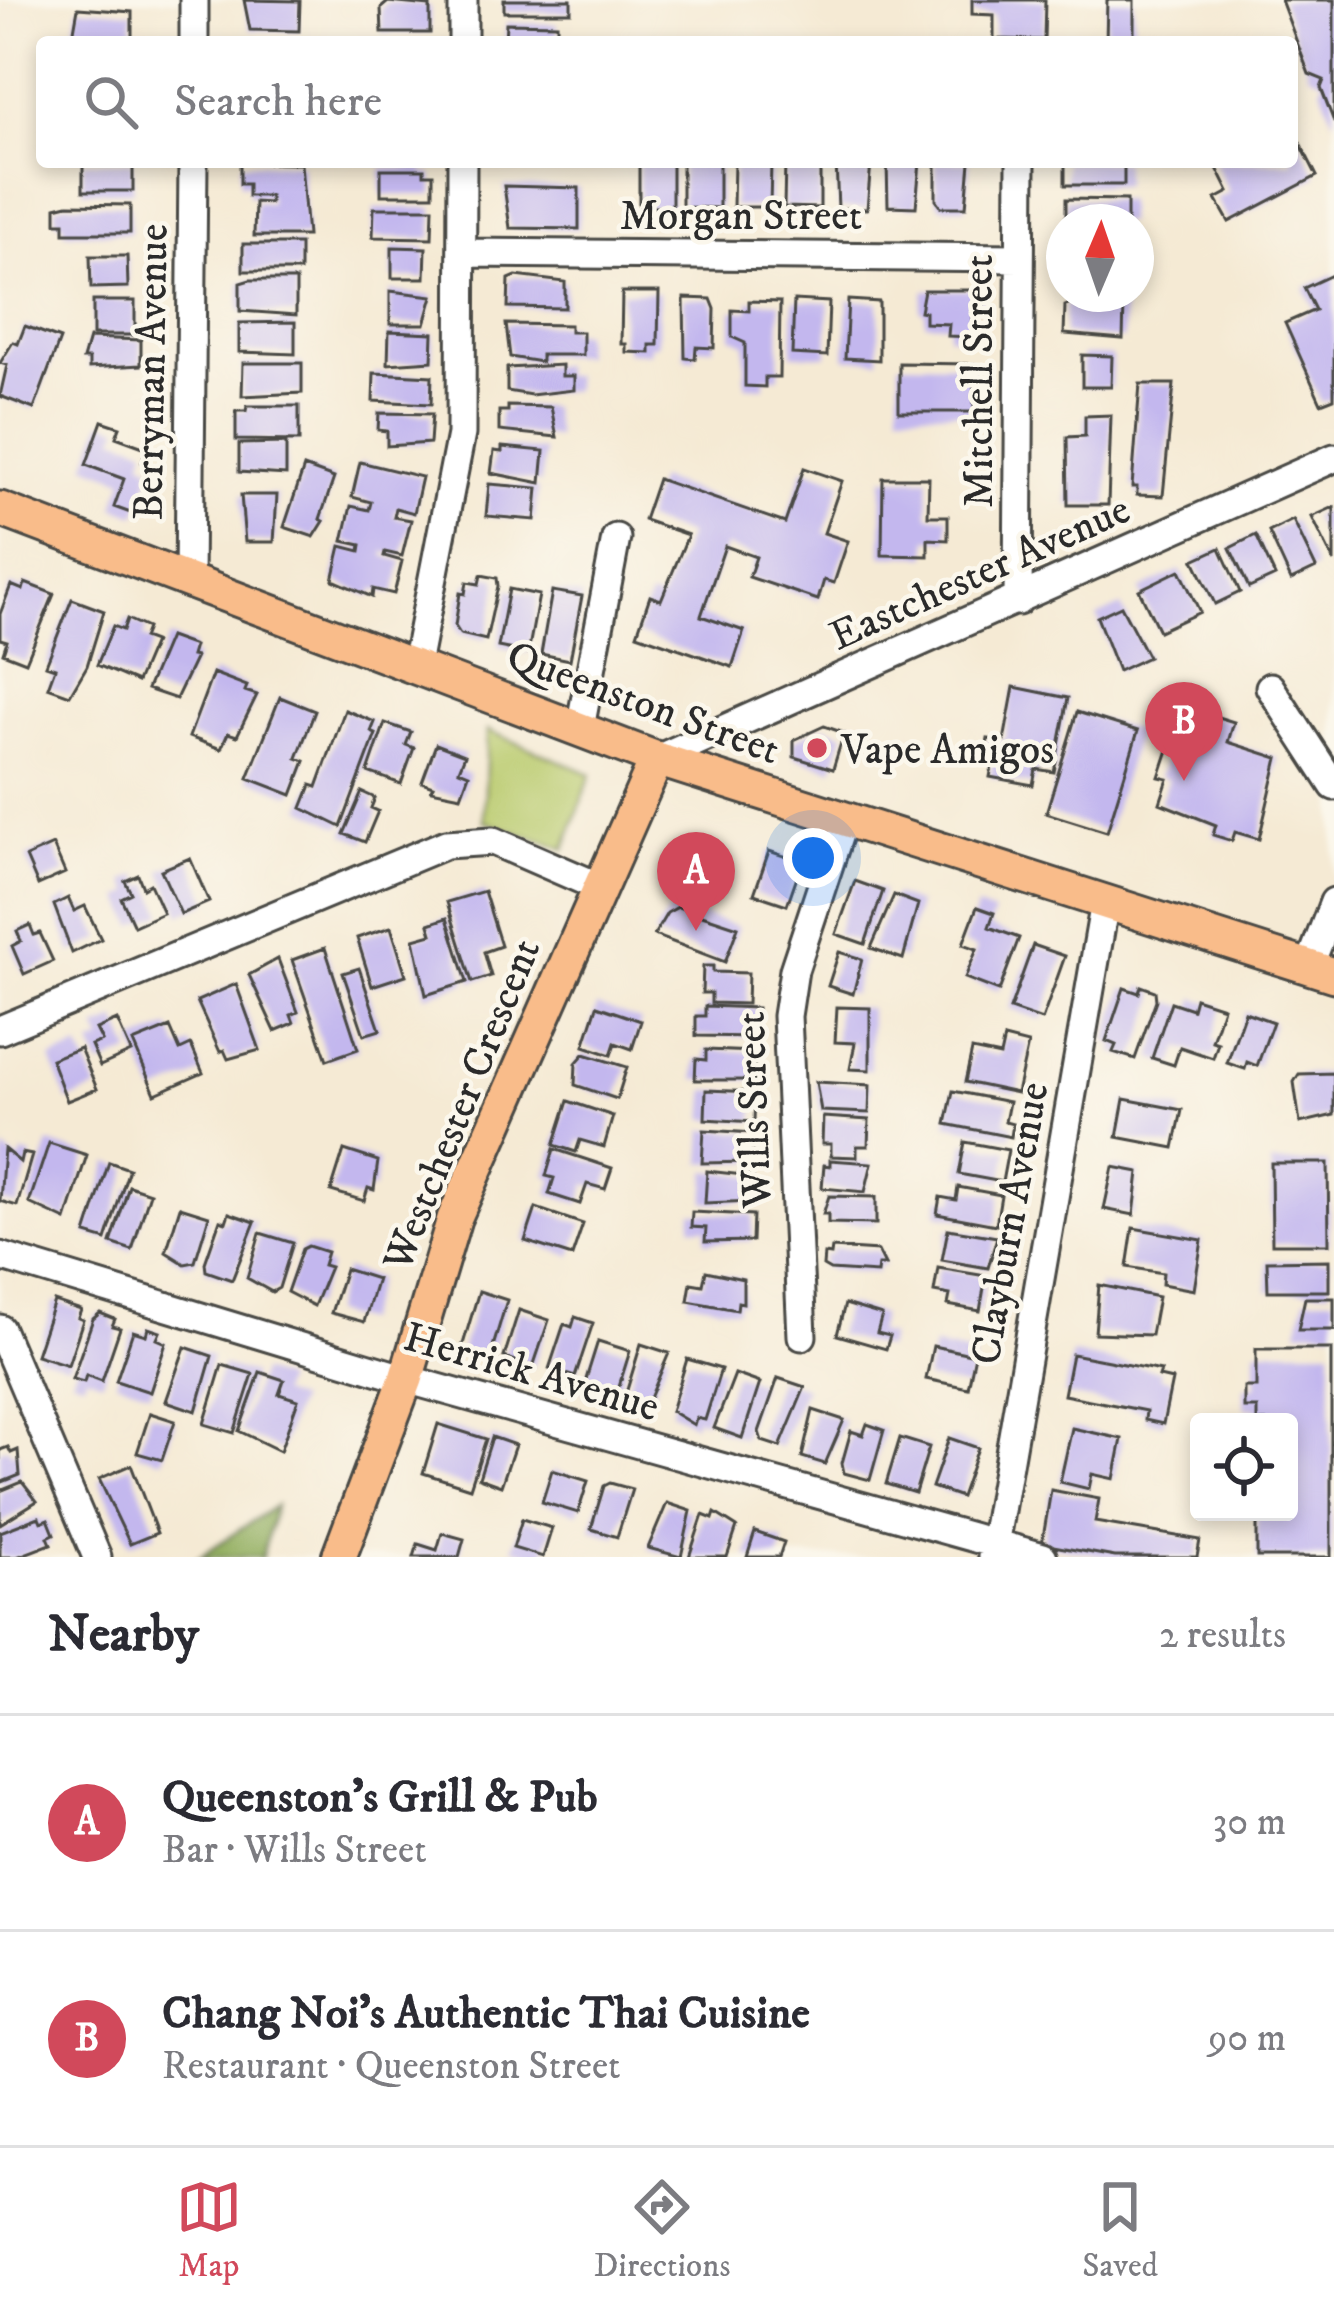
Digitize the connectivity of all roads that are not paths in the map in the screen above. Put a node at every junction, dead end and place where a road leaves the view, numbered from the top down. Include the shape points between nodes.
1 (194, 0) edge
2 (463, 0) edge
3 (194, 36) edge
4 (463, 36) edge
5 (193, 168) edge
6 (462, 168) edge
7 (1021, 168) edge
8 (462, 254) junction
9 (1020, 258) junction
10 (1334, 458) edge
11 (0, 509) edge
12 (616, 538) dead end
13 (188, 582) junction
14 (1018, 601) junction
15 (416, 664) junction
16 (1270, 687) dead end
17 (580, 728) junction
18 (657, 759) junction
19 (1334, 787) edge
20 (844, 819) junction
21 (597, 886) junction
22 (1105, 902) junction
23 (1334, 902) edge
24 (1322, 971) edge
25 (0, 1030) edge
26 (0, 1256) edge
27 (0, 1329) edge
28 (802, 1336) dead end
29 (406, 1378) junction
30 (994, 1550) edge
31 (97, 1557) edge
32 (339, 1557) edge
33 (1043, 1557) edge

1 - 3 street
2 - 4 street
5 - 13 street, Berryman Avenue
6 - 8 street
7 - 9 street, Mitchell Street
8 - 9 street, Morgan Street
8 - 15 street via 460,434
9 - 14 street, Mitchell Street
10 - 14 street, Eastchester Avenue
11 - 13 main road, Queenston Street
12 - 17 street
13 - 15 main road, Queenston Street
14 - 18 street, Eastchester Avenue
15 - 17 main road, Queenston Street
16 - 19 street
17 - 18 main road, Queenston Street
18 - 20 main road, Queenston Street
18 - 21 main road, Westchester Crescent
20 - 22 main road, Queenston Street
20 - 28 street, Wills Street via 794,970 787,1016
21 - 25 street via 493,842 446,844
21 - 29 main road, Westchester Crescent via 454,1219
22 - 24 main road, Queenston Street
22 - 30 street, Clayburn Avenue
23 - 24 street
26 - 29 street, Herrick Avenue
27 - 31 street
29 - 30 street, Herrick Avenue
29 - 32 main road, Westchester Crescent
30 - 33 street, Herrick Avenue

